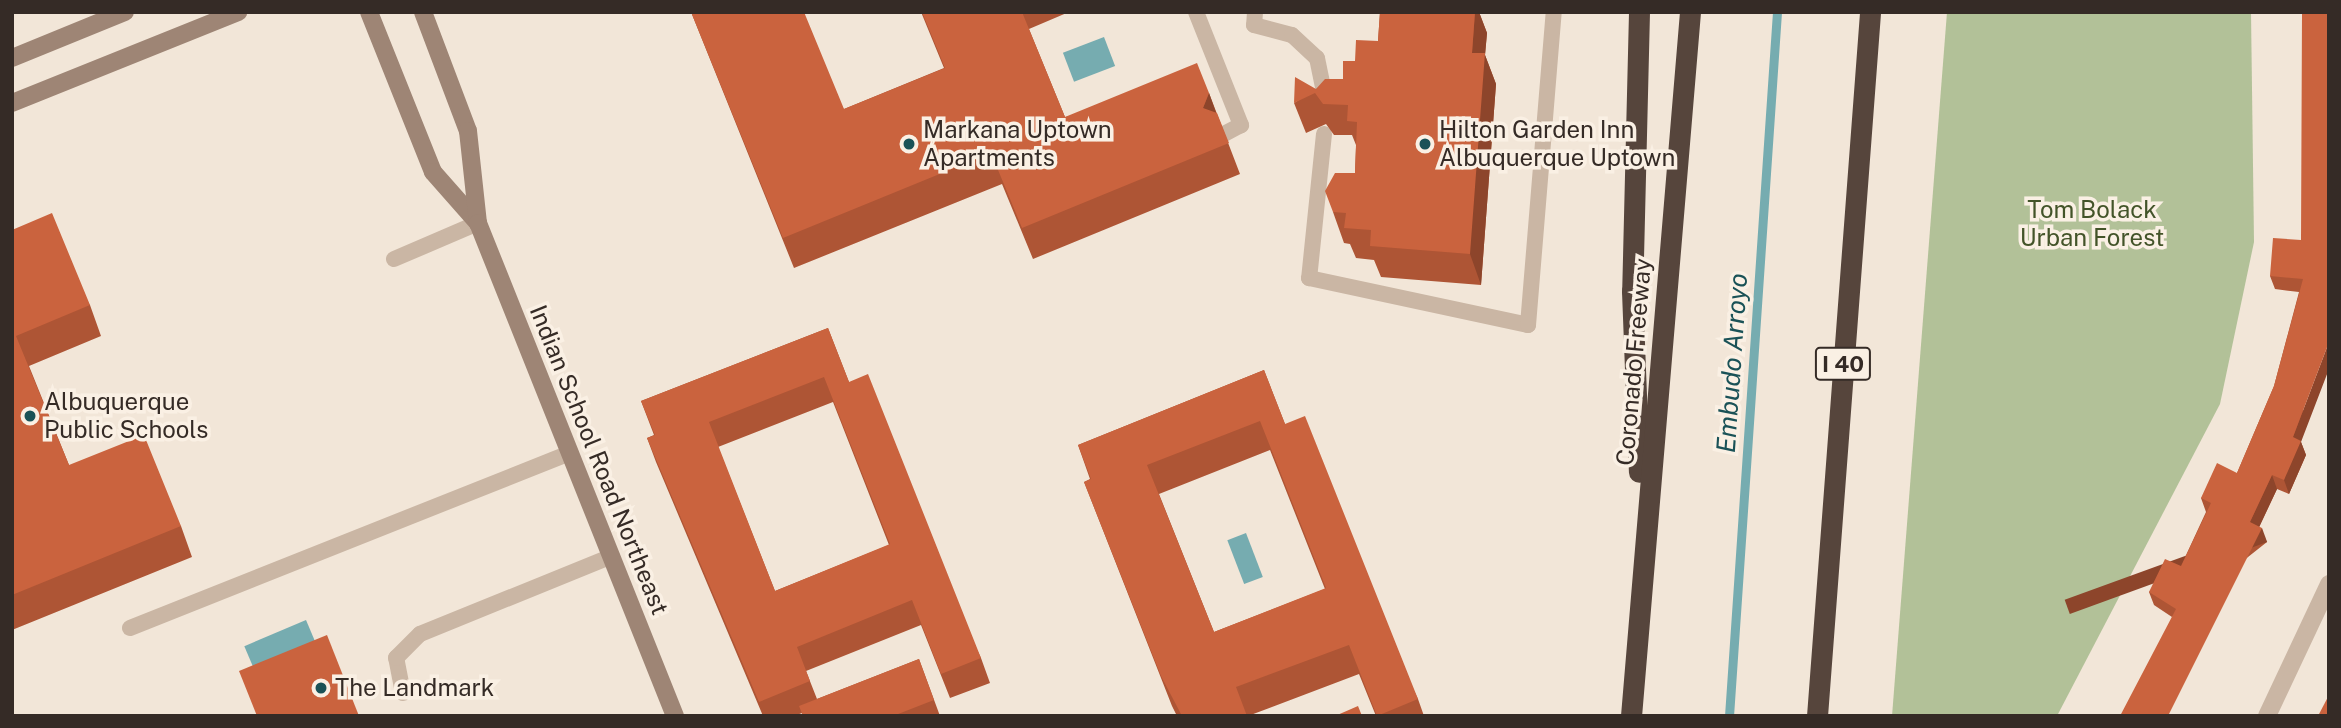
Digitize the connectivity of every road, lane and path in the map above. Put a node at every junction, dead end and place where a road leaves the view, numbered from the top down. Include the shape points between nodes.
1 (125, 12) edge
2 (238, 12) edge
3 (369, 12) edge
4 (423, 12) edge
5 (1196, 12) edge
6 (1255, 12) edge
7 (1554, 12) edge
8 (1639, 12) edge
9 (1690, 12) edge
10 (1870, 12) edge
11 (12, 58) edge
12 (12, 103) edge
13 (1326, 109) edge
14 (1224, 134) edge
15 (1324, 134) edge
16 (478, 223) junction
17 (394, 259) dead end
18 (570, 453) junction
19 (611, 556) junction
20 (1643, 556) junction
21 (2329, 584) edge
22 (130, 628) dead end
23 (403, 693) dead end
24 (675, 716) edge
25 (1631, 716) edge
26 (1817, 716) edge
27 (2267, 716) edge

1 - 11 street
2 - 12 street
3 - 16 street, Indian School Road Northeast via 433,172
4 - 16 street, Indian School Road Northeast via 468,131
5 - 14 lane via 1241,125
6 - 13 lane via 1254,25 1292,35 1317,58
7 - 15 lane via 1528,325 1309,278
8 - 20 highway via 1632,291
9 - 20 highway, Coronado Freeway
10 - 26 highway, I 40
16 - 17 lane
16 - 18 street, Indian School Road Northeast
18 - 19 street, Indian School Road Northeast
18 - 22 lane
19 - 23 lane via 420,634 396,658
19 - 24 street, Indian School Road Northeast
20 - 25 highway, Coronado Freeway
21 - 27 street

